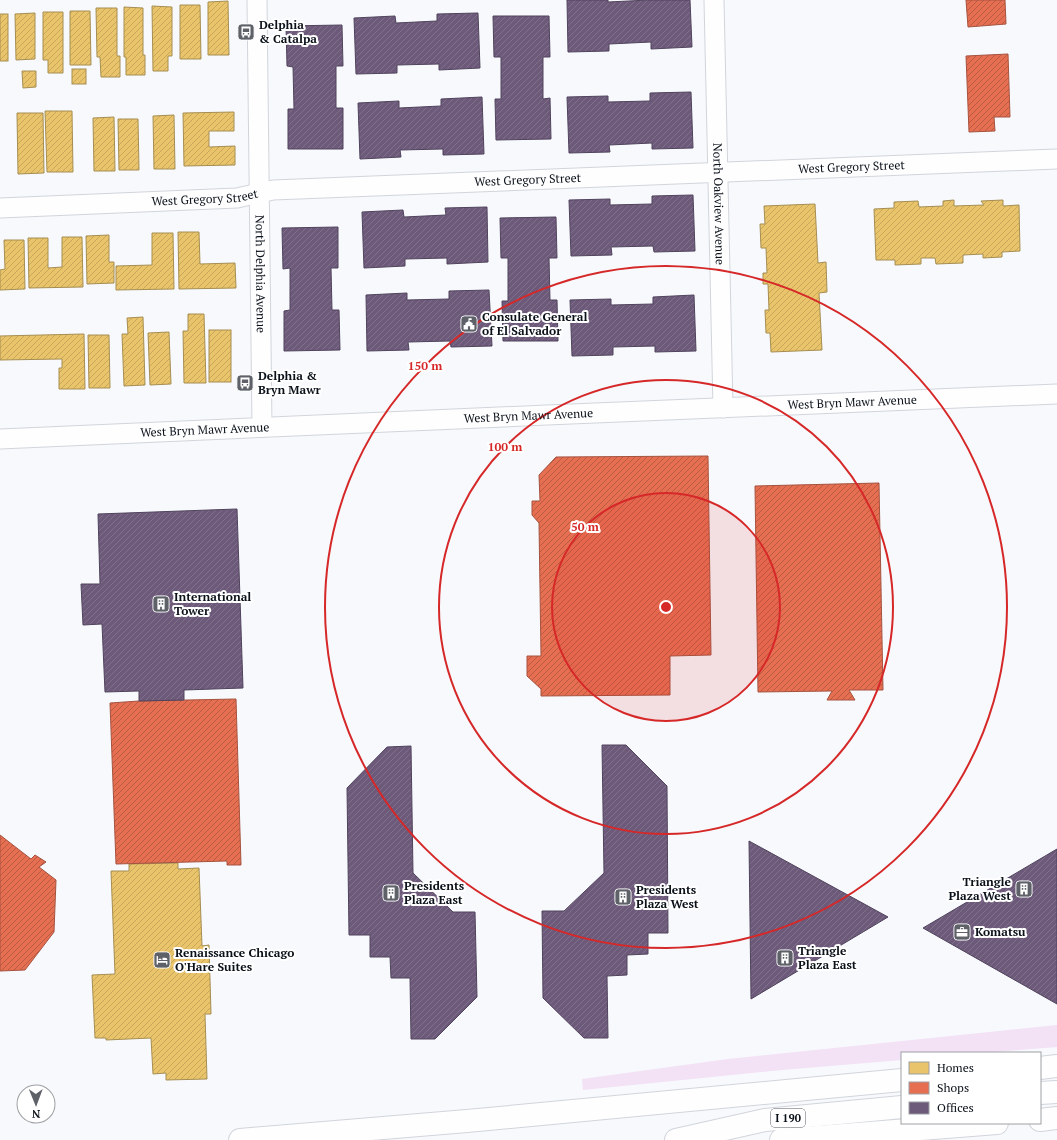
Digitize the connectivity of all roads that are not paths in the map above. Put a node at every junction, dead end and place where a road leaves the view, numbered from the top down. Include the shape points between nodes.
1 (257, 0) edge
2 (714, 0) edge
3 (1057, 159) edge
4 (718, 173) junction
5 (260, 193) junction
6 (0, 208) edge
7 (1057, 394) edge
8 (723, 408) junction
9 (262, 427) junction
10 (0, 438) edge
11 (1057, 1066) edge
12 (1041, 1068) edge
13 (901, 1080) edge
14 (1057, 1092) edge
15 (1041, 1093) edge
16 (901, 1107) edge
17 (1057, 1118) edge
18 (1041, 1120) edge
19 (984, 1124) edge
20 (240, 1140) edge
21 (676, 1140) edge
22 (781, 1140) edge

1 - 5 street, North Delphia Avenue
2 - 4 street, North Oakview Avenue
3 - 4 street, West Gregory Street
4 - 5 street, West Gregory Street via 281,190
4 - 8 street, North Oakview Avenue
5 - 6 street, West Gregory Street via 237,198
5 - 9 street, North Delphia Avenue
7 - 8 street, West Bryn Mawr Avenue
8 - 9 street, West Bryn Mawr Avenue
9 - 10 street, West Bryn Mawr Avenue
11 - 12 highway
13 - 20 highway
14 - 15 highway
16 - 21 highway, I 190 via 765,1120
17 - 18 highway
19 - 22 highway

